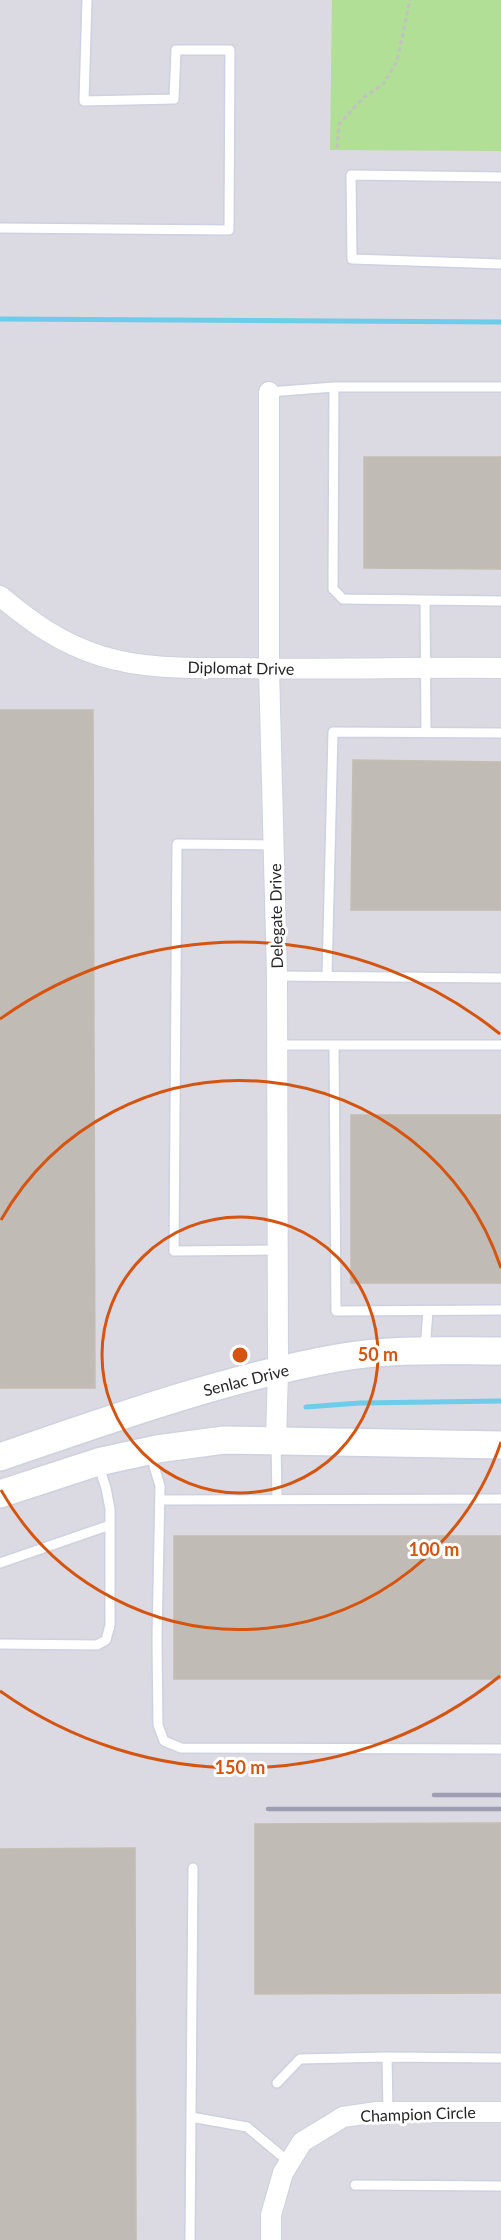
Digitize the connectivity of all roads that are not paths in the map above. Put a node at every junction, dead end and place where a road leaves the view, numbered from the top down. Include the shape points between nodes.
1 (87, 0) edge
2 (501, 177) edge
3 (0, 228) edge
4 (501, 264) edge
5 (334, 387) junction
6 (501, 387) edge
7 (269, 392) joint
8 (0, 596) edge
9 (425, 600) junction
10 (501, 601) edge
11 (427, 668) junction
12 (501, 668) edge
13 (269, 669) junction
14 (426, 733) junction
15 (501, 733) edge
16 (274, 845) junction
17 (277, 976) junction
18 (327, 976) junction
19 (501, 978) edge
20 (277, 1045) junction
21 (334, 1045) junction
22 (501, 1045) edge
23 (276, 1250) junction
24 (501, 1310) edge
25 (428, 1311) junction
26 (425, 1351) junction
27 (501, 1351) edge
28 (278, 1371) junction
29 (276, 1440) junction
30 (501, 1444) edge
31 (149, 1451) junction
32 (0, 1457) edge
33 (98, 1462) junction
34 (0, 1494) edge
35 (277, 1499) junction
36 (501, 1499) edge
37 (160, 1500) junction
38 (110, 1526) junction
39 (0, 1563) edge
40 (0, 1644) edge
41 (501, 1749) edge
42 (193, 1868) dead end
43 (387, 2057) junction
44 (501, 2058) edge
45 (277, 2083) dead end
46 (388, 2112) junction
47 (501, 2112) edge
48 (191, 2117) junction
49 (289, 2162) junction
50 (355, 2185) dead end
51 (501, 2186) edge
52 (190, 2240) edge
53 (271, 2240) edge

1 - 3 lane via 84,101 174,99 176,50 230,50 229,230
2 - 4 lane via 351,175 352,259
5 - 6 lane
5 - 7 lane
5 - 9 lane via 333,589 343,600
7 - 13 street, Delegate Drive
8 - 13 street, Diplomat Drive via 50,634 110,658 151,666
9 - 10 lane
9 - 11 lane
11 - 12 street, Diplomat Drive
11 - 13 street, Diplomat Drive
11 - 14 lane
13 - 16 street, Delegate Drive
14 - 15 lane
14 - 18 lane via 333,732
16 - 17 street, Delegate Drive
16 - 23 lane via 177,844 174,1251
17 - 18 lane
17 - 20 street, Delegate Drive
18 - 19 lane
20 - 21 lane
20 - 23 street, Delegate Drive
21 - 22 lane
21 - 25 lane via 336,1311
23 - 28 street, Delegate Drive
24 - 25 lane
25 - 26 lane
26 - 27 street, Senlac Drive
26 - 28 street, Senlac Drive via 338,1357
28 - 29 street, Delegate Drive
28 - 32 street, Senlac Drive via 163,1401
29 - 30 street
29 - 31 street via 224,1440
29 - 35 lane
31 - 33 street
31 - 37 lane via 160,1486
33 - 34 street
33 - 38 lane via 108,1498
35 - 36 lane
35 - 37 lane
37 - 41 lane via 158,1725 164,1741 181,1748
38 - 39 lane
38 - 40 lane via 110,1625 106,1640 97,1645
42 - 48 lane
43 - 44 lane
43 - 45 lane via 300,2059
43 - 46 lane
46 - 47 street, Champion Circle
46 - 49 street, Champion Circle via 343,2117 302,2142
48 - 49 lane via 248,2127
48 - 52 lane
49 - 53 street, Champion Circle via 271,2215
50 - 51 lane

